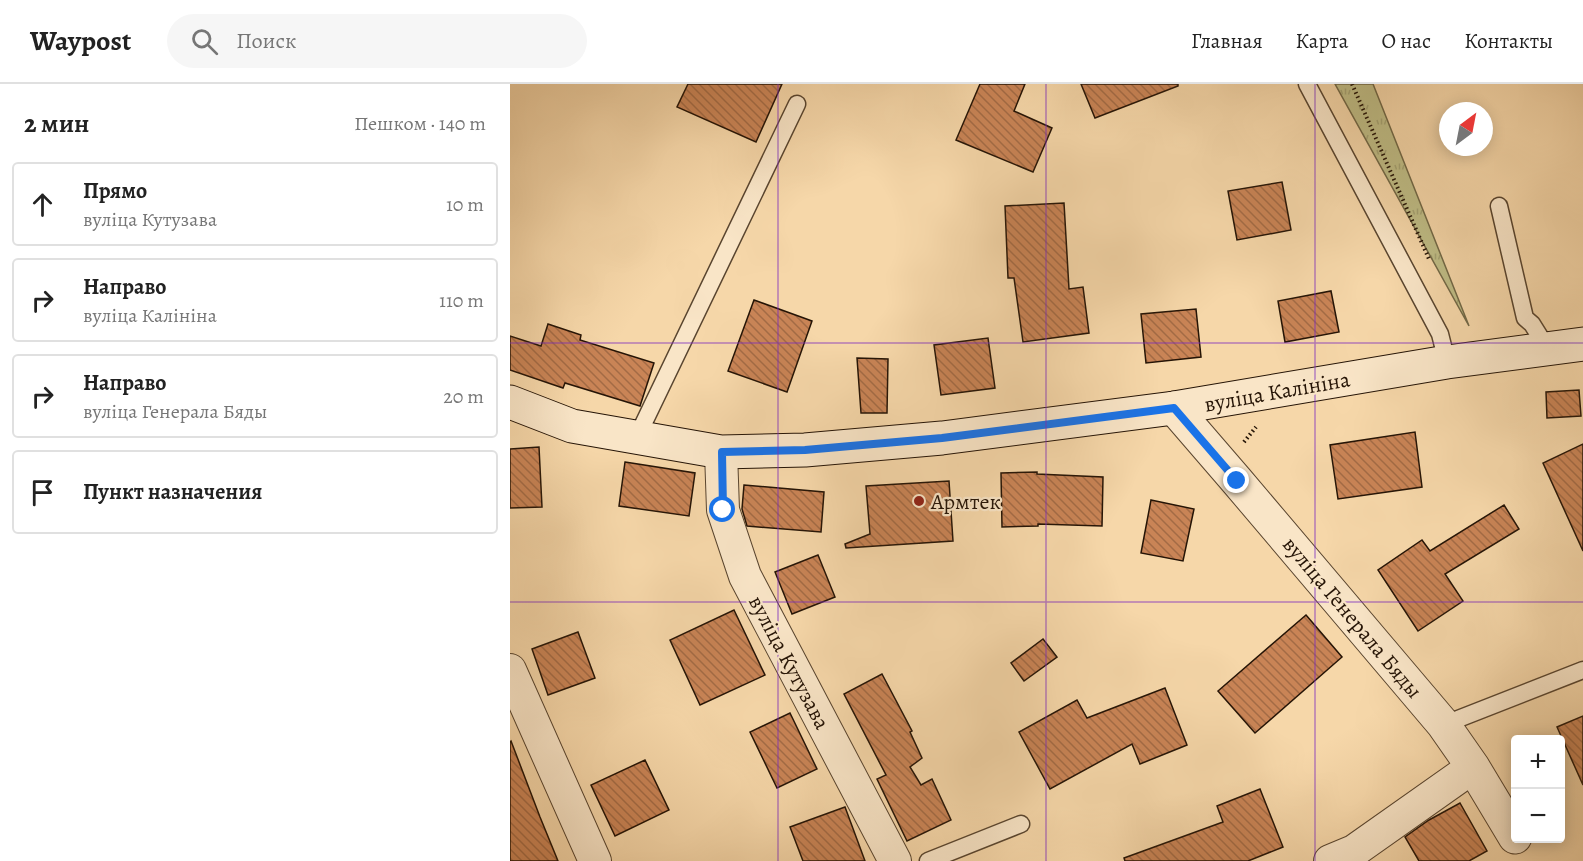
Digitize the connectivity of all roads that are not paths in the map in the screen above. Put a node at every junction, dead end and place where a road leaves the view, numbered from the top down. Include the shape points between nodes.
1 (1307, 84) edge
2 (797, 104) dead end
3 (1499, 206) dead end
4 (1583, 344) edge
5 (1547, 348) junction
6 (1447, 362) junction
7 (510, 402) edge
8 (1174, 408) junction
9 (637, 438) junction
10 (722, 452) junction
11 (510, 670) edge
12 (1583, 670) edge
13 (519, 715) edge
14 (1443, 724) junction
15 (1473, 767) junction
16 (1021, 824) dead end
17 (1511, 830) edge
18 (1519, 843) edge
19 (594, 861) edge
20 (894, 861) edge
21 (928, 861) edge
22 (1330, 861) edge
23 (1530, 861) edge

1 - 6 lane via 1440,334
2 - 9 lane
3 - 5 lane via 1525,318
4 - 5 main road, вуліца Калініна
5 - 6 main road, вуліца Калініна
6 - 8 main road, вуліца Калініна
7 - 9 main road, вуліца Калініна via 572,426
8 - 10 main road, вуліца Калініна via 942,438 805,450
8 - 14 main road, вуліца Генерала Бяды
9 - 10 main road, вуліца Калініна
10 - 20 street, вуліца Кутузава via 723,510 745,576
11 - 13 street
12 - 14 lane
13 - 19 street
14 - 15 main road, вуліца Генерала Бяды
15 - 17 main road, вуліца Генерала Бяды
15 - 22 street via 1354,851
16 - 21 lane
18 - 23 main road, вуліца Генерала Бяды

